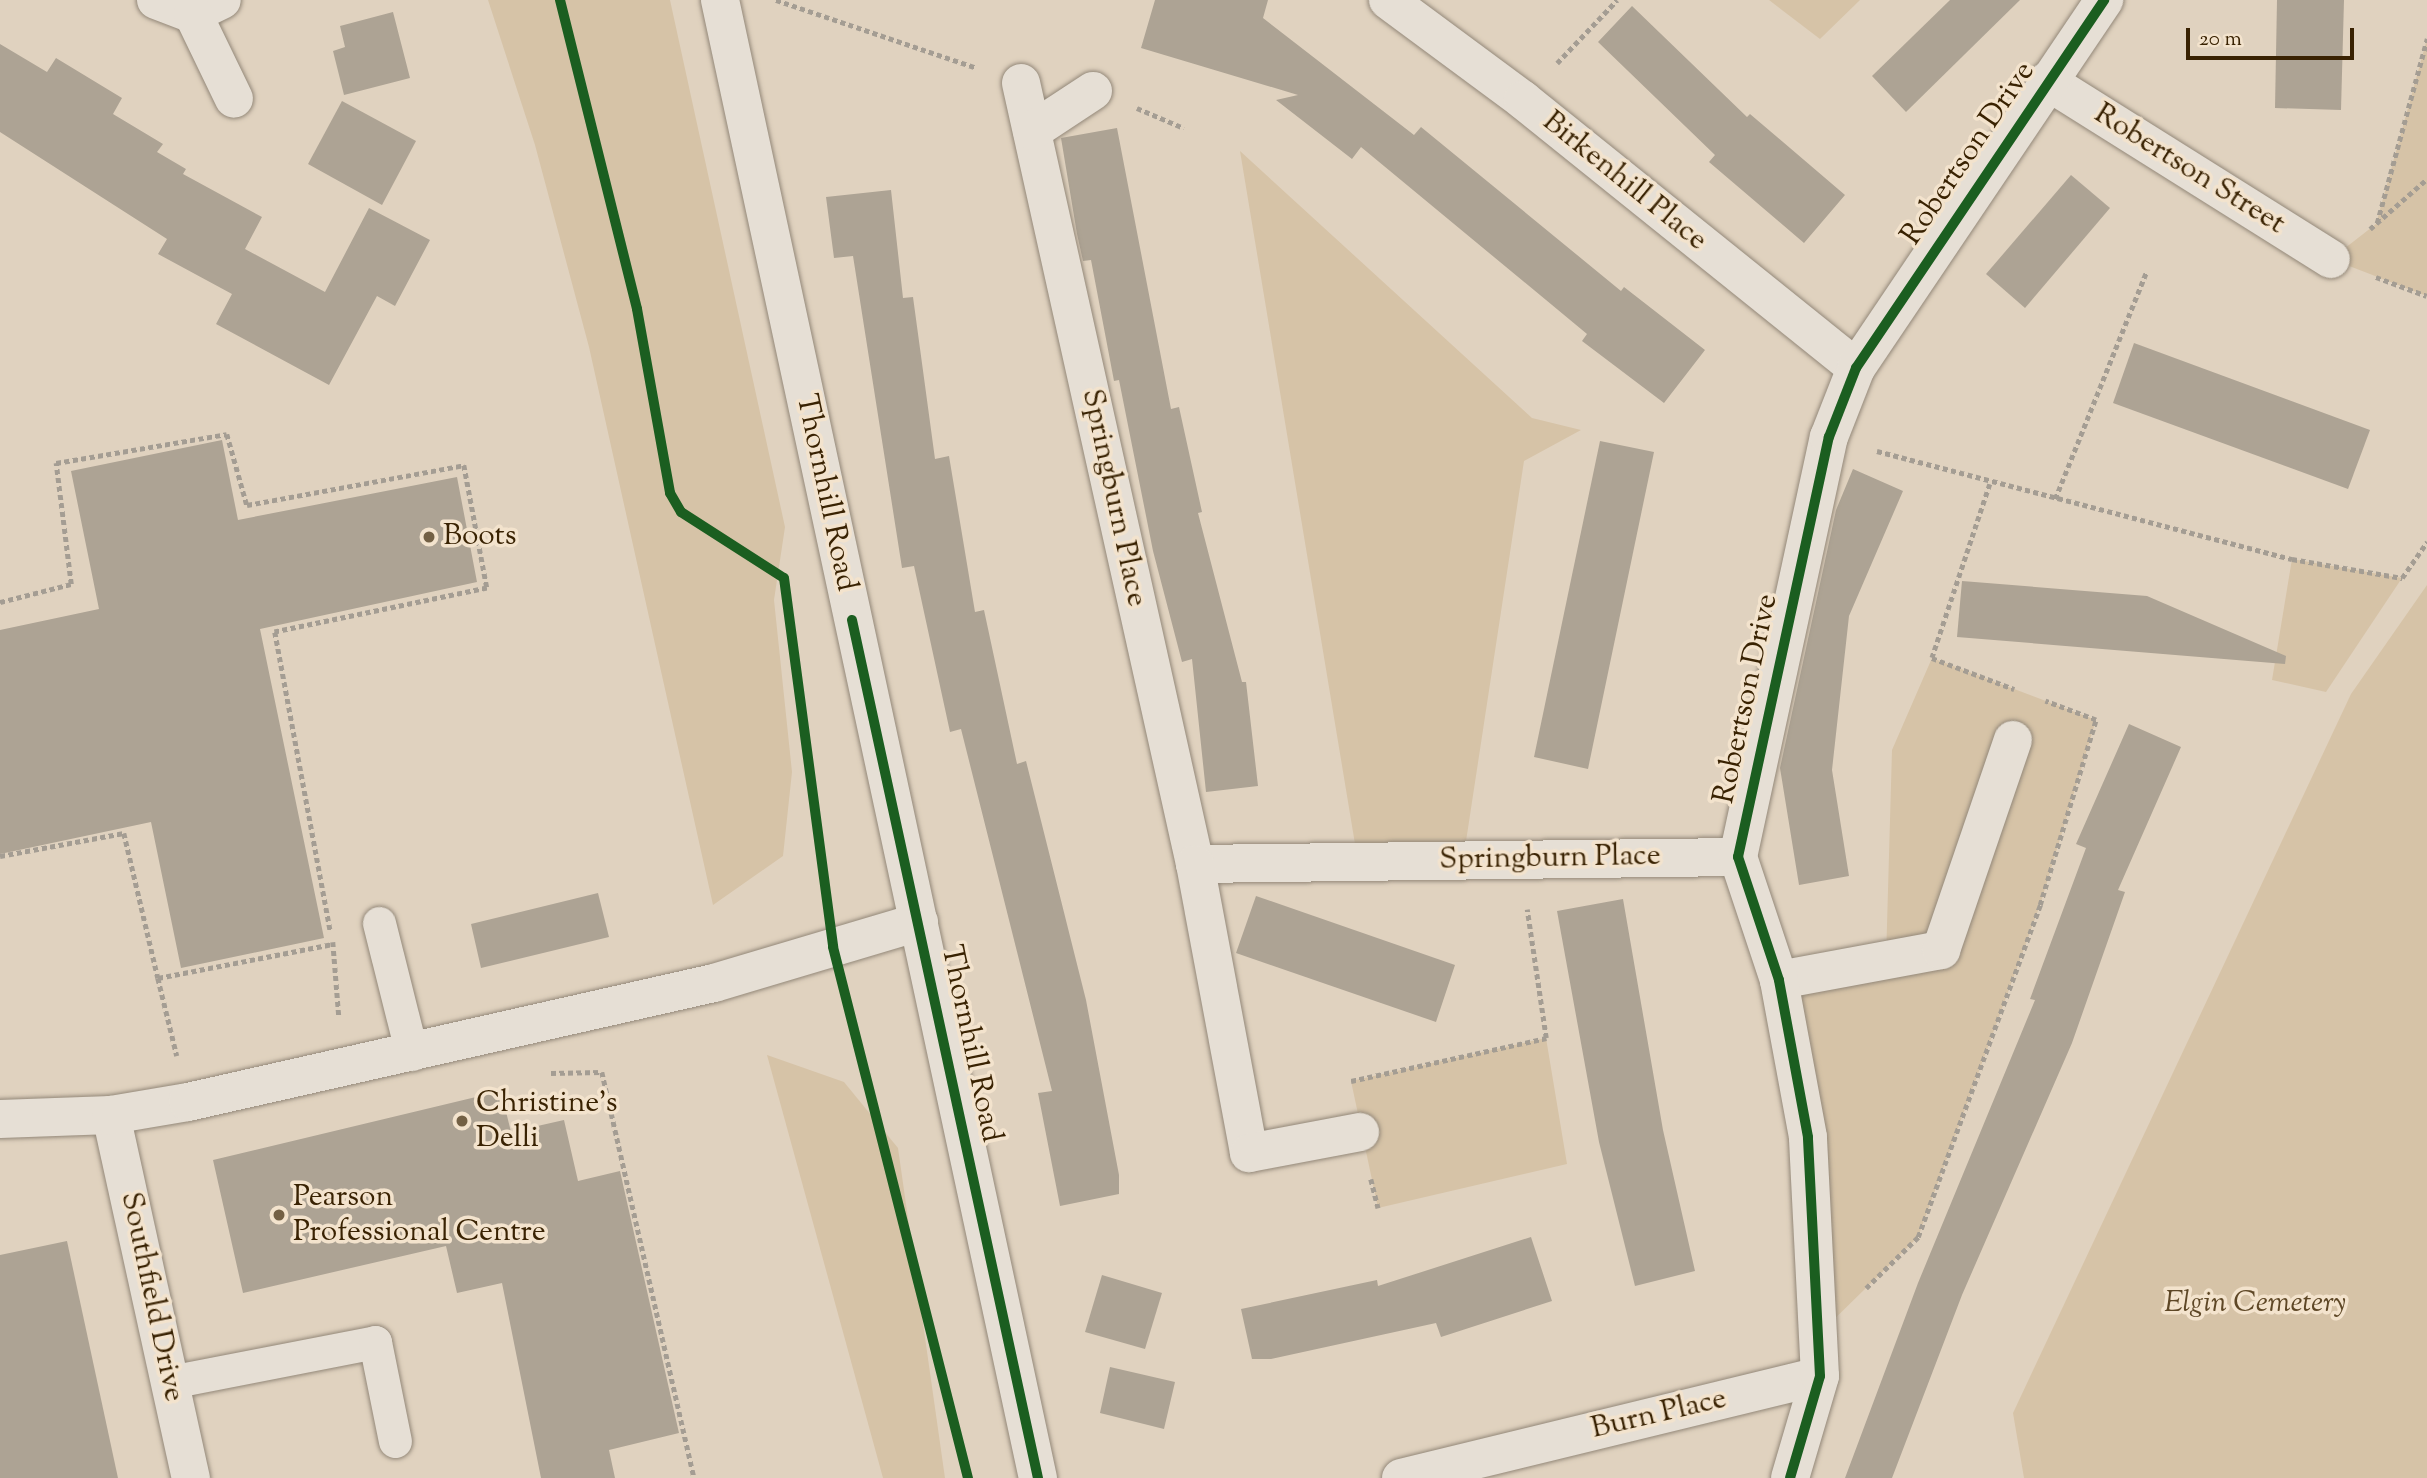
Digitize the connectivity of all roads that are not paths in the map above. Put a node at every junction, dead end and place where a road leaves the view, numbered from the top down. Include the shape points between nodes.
1 (156, 0) edge
2 (720, 0) edge
3 (1388, 0) edge
4 (2104, 0) edge
5 (208, 7) edge
6 (2047, 81) junction
7 (1021, 83) dead end
8 (1093, 91) dead end
9 (234, 99) dead end
10 (1032, 131) junction
11 (2332, 259) dead end
12 (1856, 368) junction
13 (2012, 740) dead end
14 (1738, 857) junction
15 (1195, 864) junction
16 (919, 922) junction
17 (379, 923) dead end
18 (1779, 980) junction
19 (412, 1054) junction
20 (111, 1115) junction
21 (0, 1119) edge
22 (1360, 1132) road end
23 (1820, 1376) junction
24 (170, 1382) junction
25 (395, 1441) dead end
26 (1501, 1466) edge
27 (191, 1478) edge
28 (1038, 1478) edge
29 (1401, 1478) edge
30 (1790, 1478) edge

1 - 5 street
2 - 16 street, Thornhill Road
3 - 12 street, Birkenhill Place via 1523,100
4 - 6 street, Robertson Drive
5 - 9 street
6 - 11 street, Robertson Street
6 - 12 street, Robertson Drive
7 - 10 street, Springburn Place
8 - 10 street
10 - 15 street, Springburn Place
12 - 14 street, Robertson Drive via 1829,437
13 - 18 street via 1941,950
14 - 15 street, Springburn Place
14 - 18 street
15 - 22 street, Springburn Place via 1249,1153
16 - 19 street via 714,983
16 - 28 street, Thornhill Road
17 - 19 lane
18 - 23 street via 1808,1137
19 - 20 street
20 - 21 street
20 - 24 street, Southfield Drive
23 - 26 street, Burn Place
23 - 30 street
24 - 25 lane via 375,1342
24 - 27 street, Southfield Drive
26 - 29 street, Burn Place

